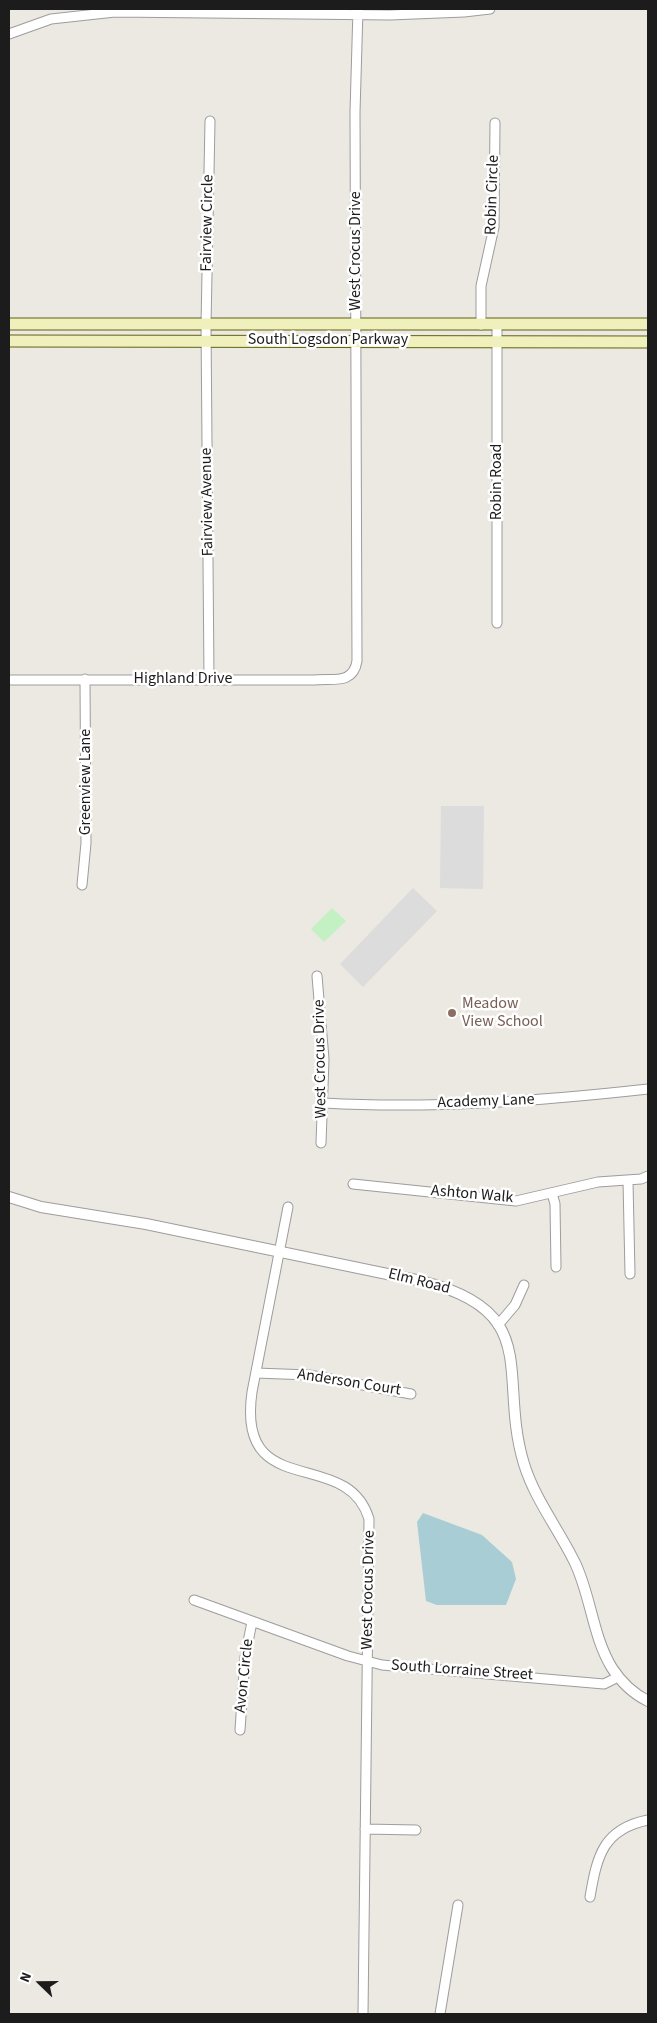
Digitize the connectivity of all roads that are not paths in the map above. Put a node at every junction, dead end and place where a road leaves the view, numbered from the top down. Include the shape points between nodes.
1 (490, 9) edge
2 (358, 11) edge
3 (9, 34) edge
4 (210, 121) dead end
5 (495, 123) dead end
6 (9, 324) edge
7 (51, 324) junction
8 (648, 324) edge
9 (206, 325) junction
10 (356, 326) junction
11 (481, 326) junction
12 (497, 326) junction
13 (206, 340) junction
14 (356, 340) junction
15 (9, 341) edge
16 (52, 341) junction
17 (496, 341) junction
18 (648, 342) edge
19 (497, 623) dead end
20 (354, 672) joint
21 (9, 680) edge
22 (85, 680) junction
23 (209, 680) junction
24 (82, 885) dead end
25 (317, 976) dead end
26 (648, 1089) edge
27 (324, 1104) junction
28 (321, 1143) dead end
29 (648, 1176) edge
30 (628, 1181) junction
31 (353, 1184) dead end
32 (552, 1193) junction
33 (9, 1197) edge
34 (288, 1207) dead end
35 (280, 1253) junction
36 (556, 1267) dead end
37 (630, 1274) dead end
38 (524, 1284) dead end
39 (498, 1325) junction
40 (256, 1374) junction
41 (411, 1394) dead end
42 (194, 1600) dead end
43 (252, 1622) junction
44 (368, 1662) junction
45 (618, 1677) junction
46 (648, 1701) edge
47 (240, 1730) dead end
48 (648, 1820) edge
49 (365, 1829) junction
50 (416, 1830) dead end
51 (590, 1896) dead end
52 (458, 1905) dead end
53 (363, 2014) edge
54 (440, 2014) edge

1 - 2 street via 390,14
2 - 3 street via 114,12 51,19
2 - 10 street, West Crocus Drive
4 - 9 street, Fairview Circle
5 - 11 street, Robin Circle via 494,227 481,286
6 - 7 main road, South Logsdon Parkway
7 - 9 main road, South Logsdon Parkway
7 - 16 street
8 - 12 main road, South Logsdon Parkway
9 - 10 main road, South Logsdon Parkway
9 - 13 street, Fairview Avenue
10 - 11 main road, South Logsdon Parkway
10 - 14 street, West Crocus Drive
11 - 12 main road, South Logsdon Parkway
12 - 17 street, Robin Road
13 - 14 main road, South Logsdon Parkway
13 - 16 main road, South Logsdon Parkway
13 - 23 street, Fairview Avenue
14 - 17 main road, South Logsdon Parkway
14 - 20 street, West Crocus Drive via 357,661
15 - 16 main road, South Logsdon Parkway
17 - 18 main road, South Logsdon Parkway
17 - 19 street, Robin Road
20 - 23 street, Highland Drive via 346,678
21 - 22 street, Highland Drive
22 - 23 street, Highland Drive
22 - 24 street, Greenview Lane via 86,843
25 - 27 street, West Crocus Drive
26 - 27 street, Academy Lane via 503,1103
27 - 28 street, West Crocus Drive
29 - 30 street, Ashton Walk
30 - 32 street, Ashton Walk via 598,1182
30 - 37 street
31 - 32 street, Ashton Walk via 516,1201
32 - 36 street
33 - 35 street, Elm Road via 41,1207 146,1224
34 - 35 street, West Crocus Drive
35 - 39 street, Elm Road via 444,1287 475,1302
35 - 40 street, West Crocus Drive
38 - 39 street via 515,1305
39 - 45 street, Elm Road via 504,1334 513,1367 516,1428 524,1465 534,1490 576,1565 605,1654
40 - 41 street, Anderson Court via 309,1375
40 - 44 street, West Crocus Drive via 250,1412 252,1432 260,1448 280,1466 342,1484 356,1495 366,1510 370,1529
42 - 43 street, South Lorraine Street
43 - 44 street, South Lorraine Street
43 - 47 street, Avon Circle via 244,1664
44 - 45 street, South Lorraine Street via 604,1684
44 - 49 street, West Crocus Drive
45 - 46 street, Elm Road
48 - 51 street via 618,1830 598,1860
49 - 50 street
49 - 53 street, West Crocus Drive
52 - 54 street

